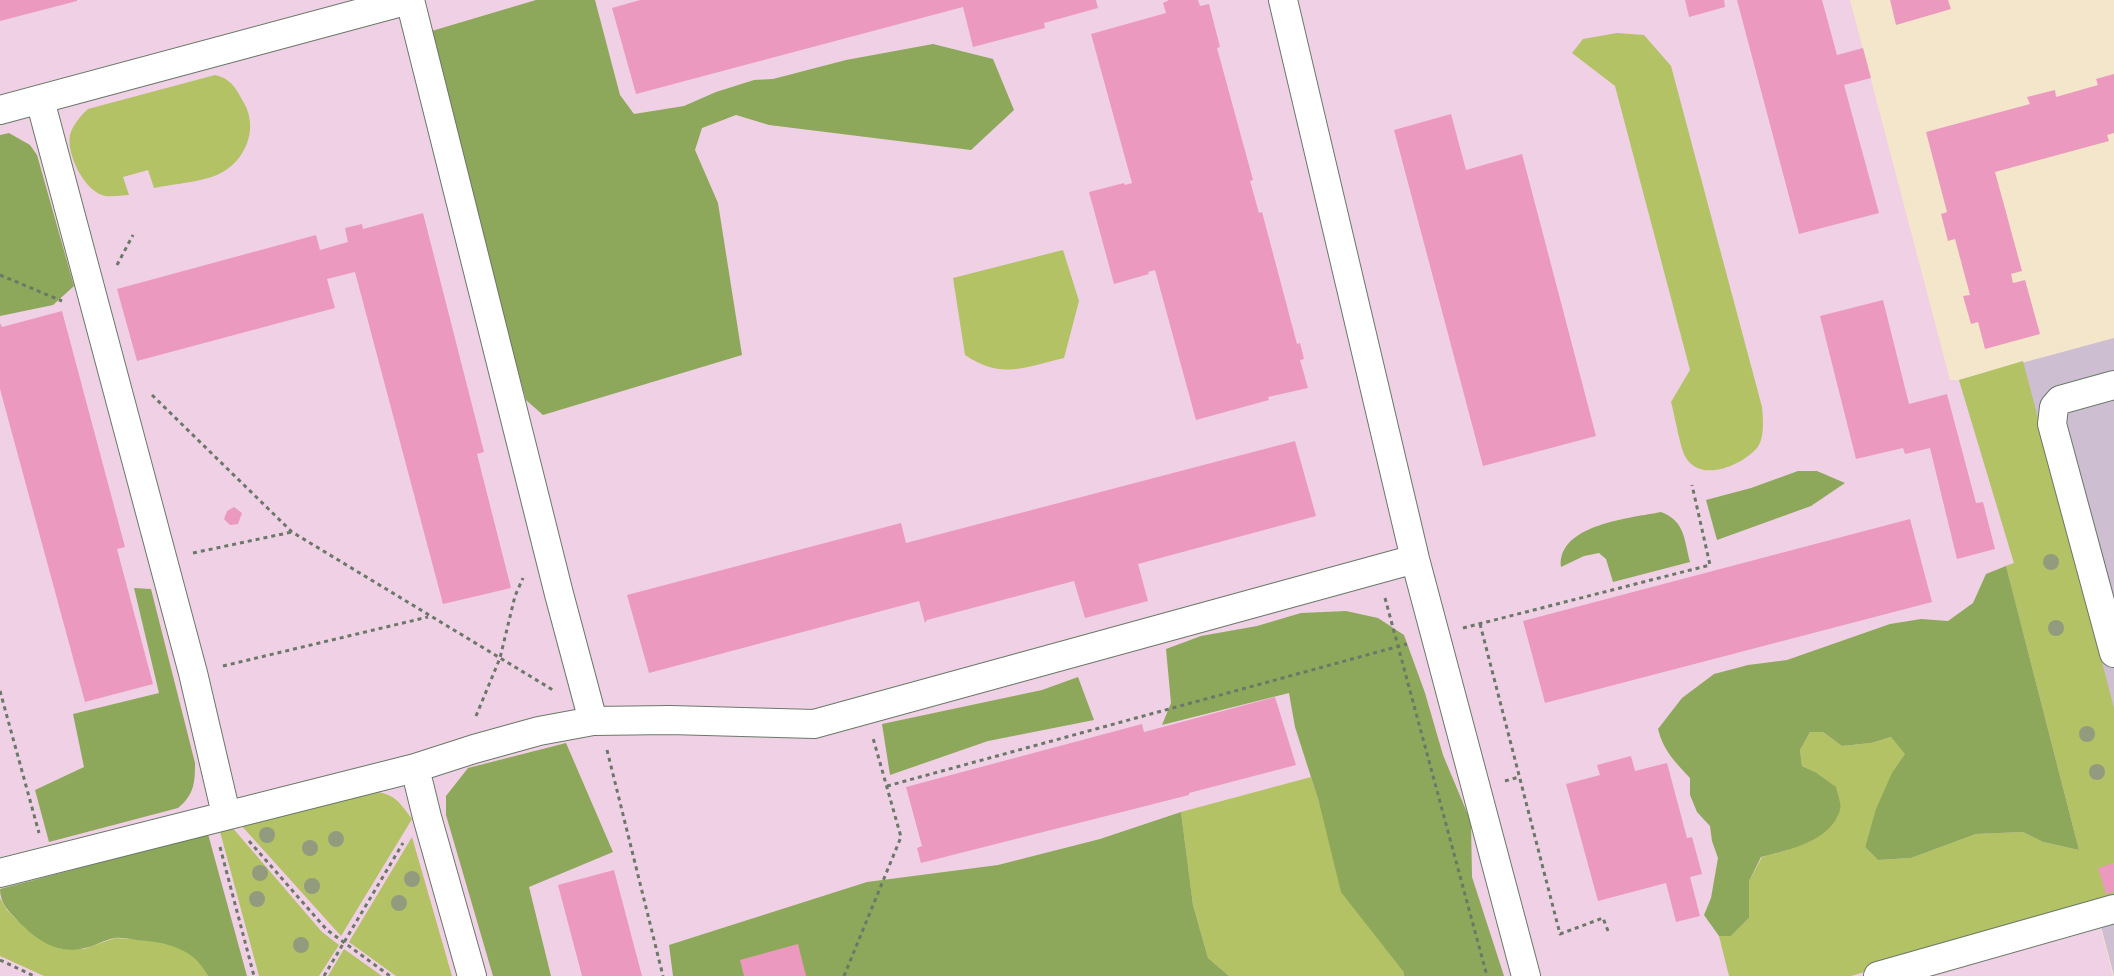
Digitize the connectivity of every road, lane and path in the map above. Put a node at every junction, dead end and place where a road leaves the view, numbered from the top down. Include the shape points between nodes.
1 (410, 0) edge
2 (1283, 0) edge
3 (40, 100) junction
4 (0, 110) edge
5 (0, 275) edge
6 (96, 306) junction
7 (110, 360) junction
8 (2114, 385) edge
9 (1692, 485) dead end
10 (292, 532) junction
11 (547, 545) junction
12 (1415, 559) junction
13 (163, 560) junction
14 (1378, 571) junction
15 (429, 616) junction
16 (1480, 624) junction
17 (1435, 635) junction
18 (1398, 647) junction
19 (2114, 653) edge
20 (500, 658) junction
21 (193, 673) junction
22 (0, 690) edge
23 (865, 711) junction
24 (588, 722) junction
25 (474, 748) junction
26 (415, 768) junction
27 (887, 786) junction
28 (224, 815) junction
29 (427, 817) junction
30 (46, 861) junction
31 (0, 873) edge
32 (2114, 909) edge
33 (1608, 931) dead end
34 (345, 942) junction
35 (0, 960) edge
36 (34, 976) edge
37 (254, 976) edge
38 (324, 976) edge
39 (390, 976) edge
40 (472, 976) edge
41 (663, 976) edge
42 (844, 976) edge
43 (1488, 976) edge
44 (1526, 976) edge
45 (1878, 976) edge

1 - 3 lane
1 - 11 lane
2 - 12 lane
3 - 4 lane
3 - 6 lane
5 - 6 path via 77,308
6 - 7 lane
7 - 10 path via 124,368
7 - 13 lane
8 - 19 lane via 2060,400 2052,414 2052,424
9 - 16 path via 1710,565
10 - 13 path
10 - 15 path
11 - 20 path via 529,567 515,596
11 - 24 lane
12 - 14 lane
12 - 17 lane
13 - 21 lane
14 - 18 path
14 - 23 lane
15 - 20 path
15 - 21 path
16 - 17 path
16 - 33 path via 1560,934 1603,918
17 - 18 path
17 - 44 lane
18 - 27 path
18 - 43 path
20 - 24 path via 559,694
20 - 25 path via 476,715
21 - 28 lane
22 - 30 path
23 - 24 lane via 814,724 670,720
23 - 27 path
24 - 25 lane
24 - 41 path
25 - 26 lane
26 - 28 lane
26 - 29 lane
27 - 42 path via 902,837
28 - 30 lane
28 - 34 path via 240,829 327,930
28 - 37 path
29 - 34 path via 413,825
29 - 40 lane
30 - 31 lane
32 - 45 lane
34 - 38 path
34 - 39 path
35 - 36 path

